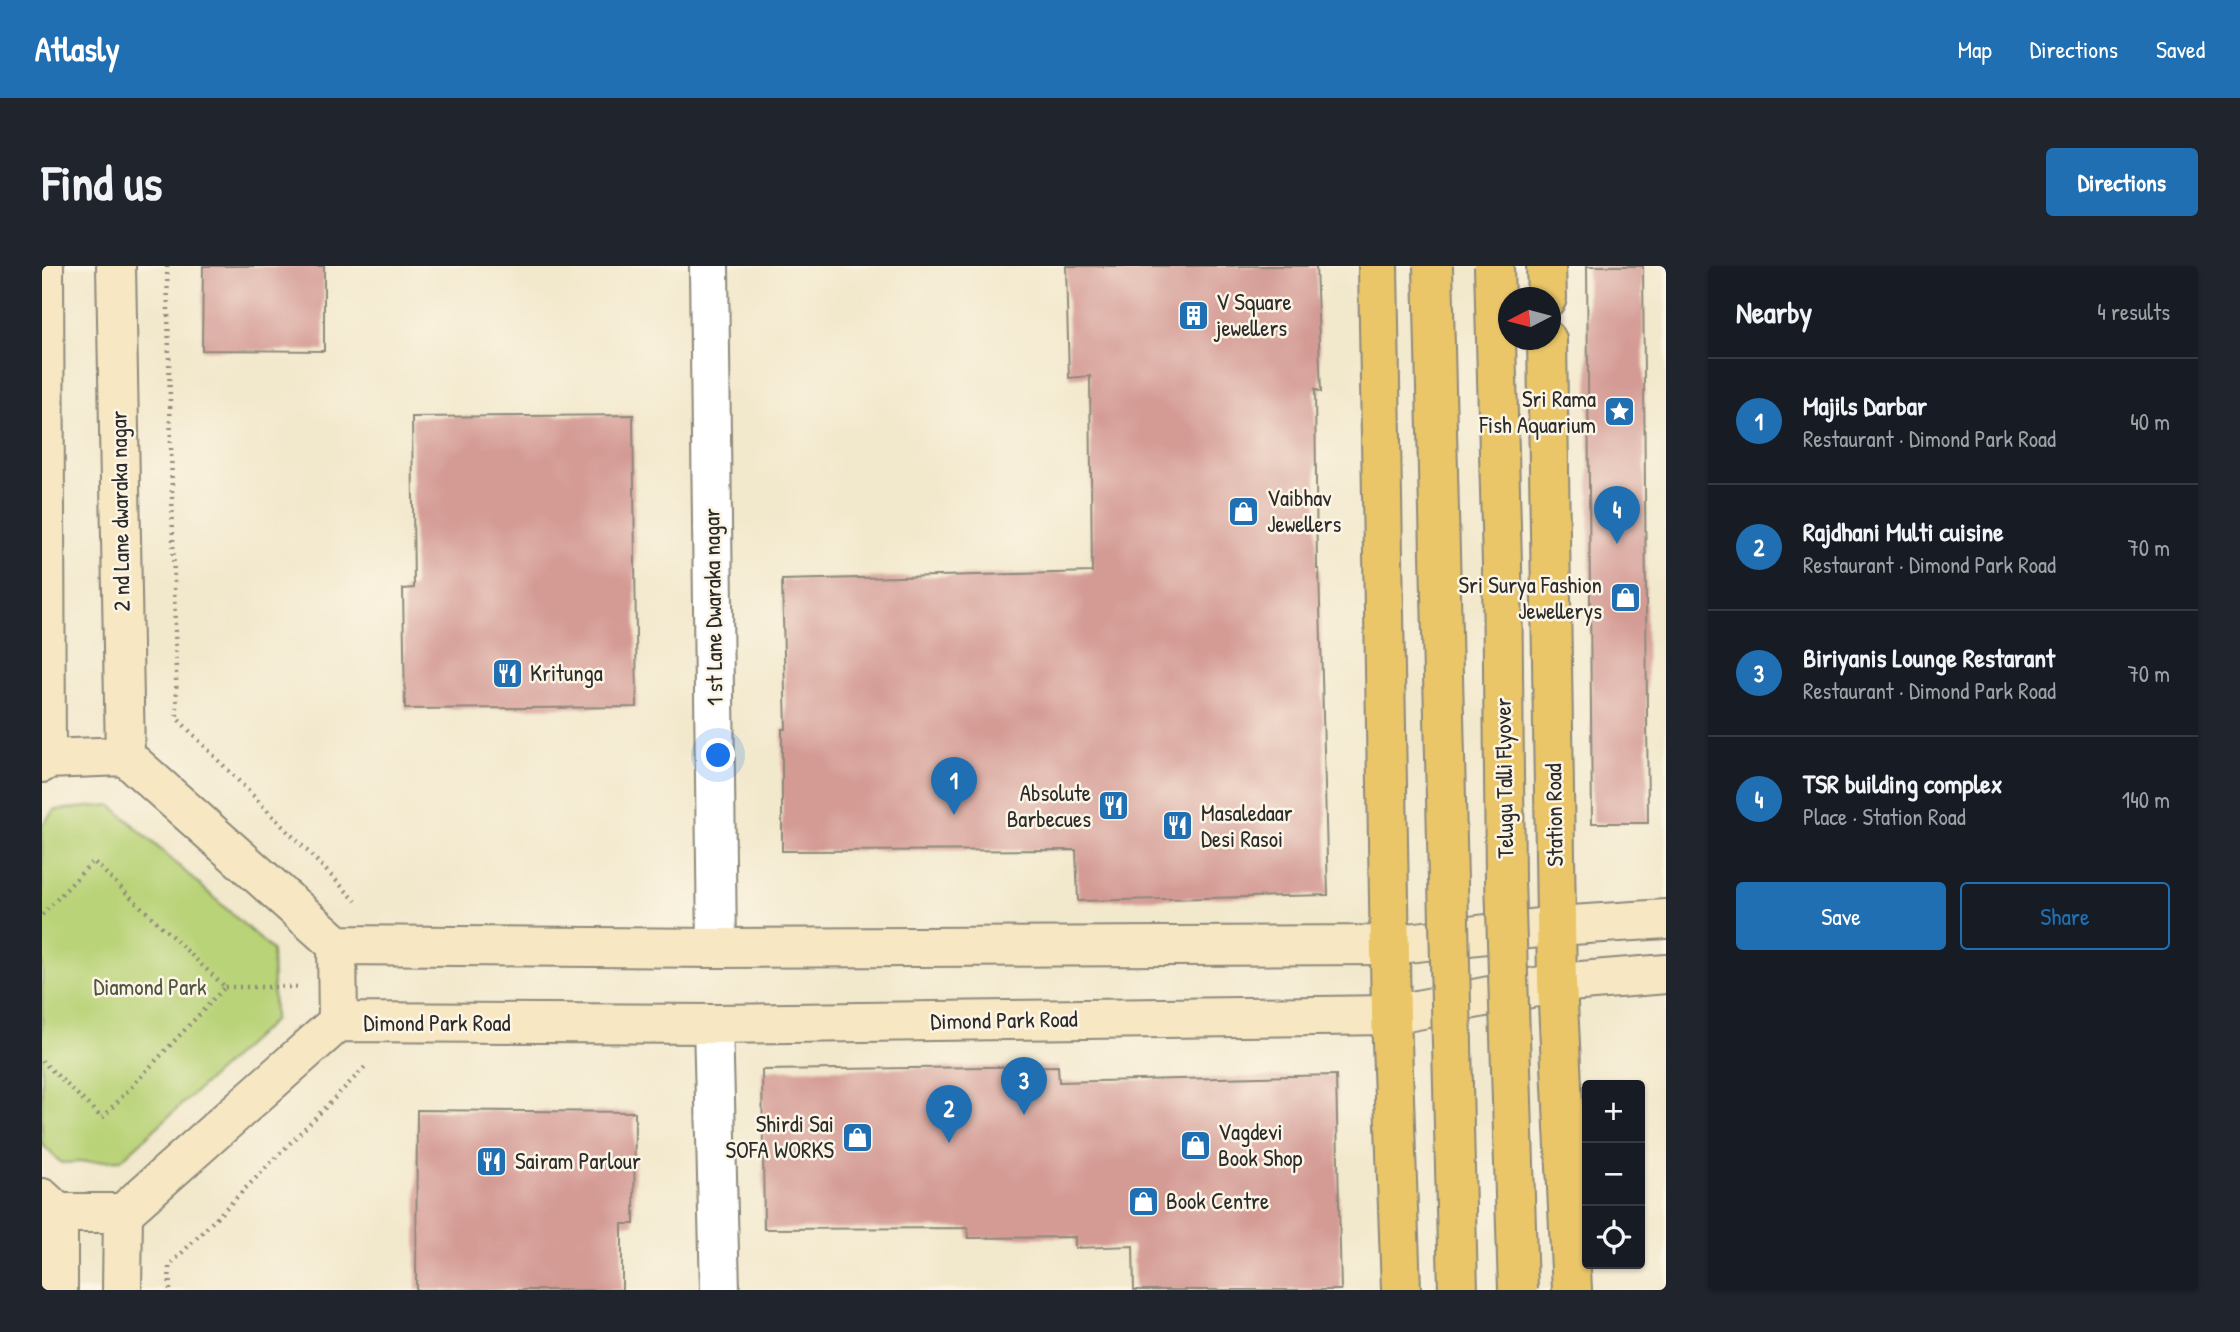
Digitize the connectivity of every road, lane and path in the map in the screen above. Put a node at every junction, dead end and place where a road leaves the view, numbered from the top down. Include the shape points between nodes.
1 (44, 266) edge
2 (116, 266) edge
3 (167, 266) edge
4 (709, 266) edge
5 (1378, 266) edge
6 (1433, 266) edge
7 (1494, 266) edge
8 (1546, 266) edge
9 (1547, 287) edge
10 (1548, 350) edge
11 (125, 756) junction
12 (44, 761) edge
13 (358, 903) dead end
14 (42, 915) edge
15 (1666, 919) edge
16 (1556, 926) junction
17 (337, 945) junction
18 (1390, 945) junction
19 (716, 948) junction
20 (1666, 974) edge
21 (1557, 983) junction
22 (1391, 1015) junction
23 (338, 1022) junction
24 (713, 1024) junction
25 (42, 1061) edge
26 (368, 1064) dead end
27 (50, 1206) edge
28 (123, 1213) junction
29 (58, 1290) edge
30 (122, 1290) edge
31 (170, 1290) edge
32 (720, 1290) edge
33 (1401, 1290) edge
34 (1458, 1290) edge
35 (1518, 1290) edge
36 (1572, 1290) edge

1 - 12 main road
2 - 11 main road, 2 nd Lane dwaraka nagar
3 - 13 path via 177,719
4 - 19 street, 1 st Lane Dwaraka nagar
5 - 18 main road
6 - 34 main road, bridge
7 - 35 main road, Telugu Talli Flyover, bridge
8 - 9 main road
10 - 16 main road, Station Road
11 - 12 main road
11 - 17 main road
14 - 25 path via 93,861 225,987 102,1118
15 - 16 main road
16 - 18 main road
16 - 21 main road, Station Road
17 - 19 main road
17 - 23 main road, Dimond Park Road
18 - 19 main road
18 - 22 main road
20 - 21 main road, Dimond Park Road
21 - 22 main road, Dimond Park Road
21 - 36 main road, Station Road
22 - 24 main road, Dimond Park Road
22 - 33 main road
23 - 24 main road, Dimond Park Road
23 - 28 main road, Dimond Park Road
24 - 32 street
26 - 31 path via 169,1266
27 - 28 main road
27 - 29 main road
28 - 30 main road

